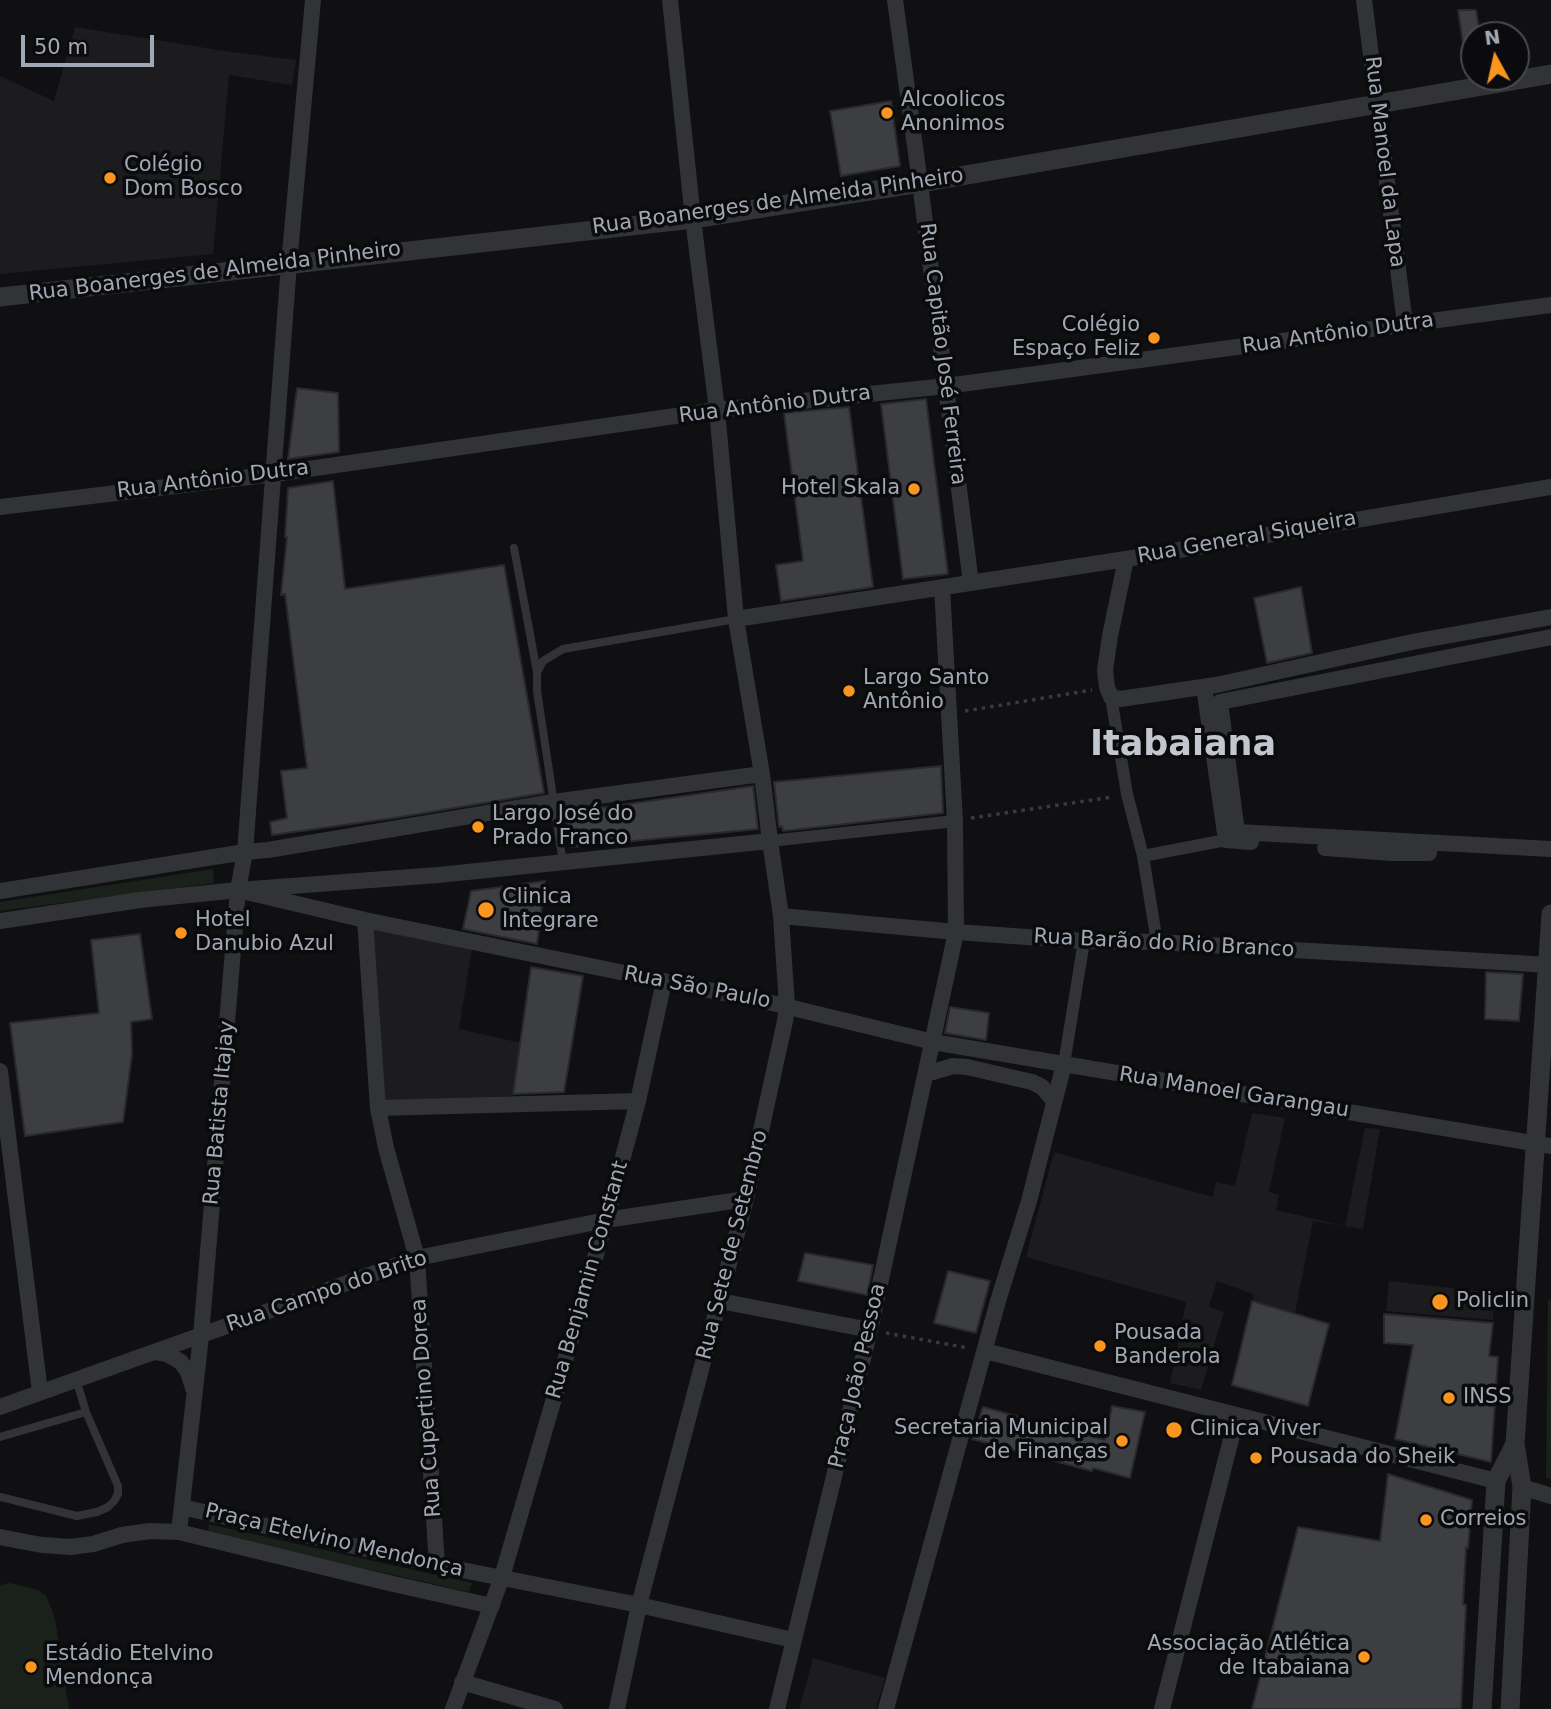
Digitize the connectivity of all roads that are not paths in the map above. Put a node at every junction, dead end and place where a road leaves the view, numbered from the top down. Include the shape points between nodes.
1 (313, 0) edge
2 (670, 0) edge
3 (895, 0) edge
4 (1364, 0) edge
5 (1551, 74) edge
6 (1376, 104) junction
7 (920, 183) junction
8 (693, 219) junction
9 (289, 264) junction
10 (0, 297) edge
11 (1551, 305) edge
12 (1405, 324) junction
13 (946, 386) junction
14 (717, 410) junction
15 (274, 474) junction
16 (1551, 487) edge
17 (0, 507) edge
18 (514, 548) dead end
19 (1126, 559) junction
20 (971, 583) junction
21 (942, 587) junction
22 (1551, 617) edge
23 (736, 619) junction
24 (1551, 637) edge
25 (1412, 642) junction
26 (1416, 663) junction
27 (537, 673) junction
28 (1210, 686) junction
29 (1113, 694) junction
30 (1220, 702) junction
31 (1222, 765) junction
32 (762, 774) junction
33 (553, 802) junction
34 (956, 821) junction
35 (1231, 836) junction
36 (770, 841) junction
37 (1551, 849) edge
38 (1472, 850) junction
39 (244, 852) junction
40 (1143, 856) junction
41 (1551, 860) edge
42 (563, 863) junction
43 (238, 890) junction
44 (0, 891) edge
45 (1551, 914) edge
46 (781, 916) junction
47 (0, 920) edge
48 (365, 920) junction
49 (956, 932) junction
50 (1084, 941) junction
51 (1157, 942) junction
52 (1549, 965) edge
53 (664, 981) junction
54 (787, 1006) junction
55 (933, 1042) junction
56 (1065, 1064) junction
57 (0, 1071) edge
58 (926, 1074) junction
59 (638, 1101) junction
60 (1054, 1101) junction
61 (378, 1108) junction
62 (1544, 1144) edge
63 (746, 1199) junction
64 (606, 1220) junction
65 (418, 1258) junction
66 (720, 1301) junction
67 (870, 1330) junction
68 (201, 1336) junction
69 (985, 1351) junction
70 (153, 1352) junction
71 (76, 1379) junction
72 (194, 1391) junction
73 (40, 1392) junction
74 (0, 1407) edge
75 (86, 1412) junction
76 (1237, 1416) junction
77 (0, 1437) edge
78 (1515, 1444) junction
79 (1496, 1481) junction
80 (1522, 1488) junction
81 (1551, 1496) edge
82 (0, 1497) edge
83 (182, 1507) junction
84 (179, 1532) junction
85 (0, 1537) edge
86 (437, 1565) junction
87 (502, 1577) junction
88 (639, 1605) junction
89 (492, 1606) junction
90 (793, 1640) junction
91 (462, 1682) junction
92 (453, 1709) edge
93 (555, 1709) edge
94 (617, 1709) edge
95 (777, 1709) edge
96 (886, 1709) edge
97 (1162, 1709) edge
98 (1482, 1709) edge
99 (1510, 1709) edge

1 - 9 street, Rua Batista Itajay
2 - 8 street
3 - 7 street, Rua Capitão José Ferreira
4 - 6 street, Rua Manoel da Lapa
5 - 6 street, Rua Boanerges de Almeida Pinheiro
6 - 7 street, Rua Boanerges de Almeida Pinheiro
6 - 12 street, Rua Manoel da Lapa
7 - 8 street, Rua Boanerges de Almeida Pinheiro
7 - 13 street, Rua Capitão José Ferreira
8 - 9 street, Rua Boanerges de Almeida Pinheiro
8 - 14 street
9 - 10 street, Rua Boanerges de Almeida Pinheiro
9 - 15 street, Rua Batista Itajay
11 - 12 street, Rua Antônio Dutra
12 - 13 street, Rua Antônio Dutra
13 - 14 street, Rua Antônio Dutra
13 - 20 street, Rua Capitão José Ferreira
14 - 15 street, Rua Antônio Dutra
14 - 23 street
15 - 17 street, Rua Antônio Dutra
15 - 39 street, Rua Batista Itajay
16 - 19 street, Rua General Siqueira
18 - 27 lane
19 - 20 street, Rua General Siqueira
19 - 29 street via 1105,670
20 - 21 street, Rua General Siqueira
21 - 23 street
21 - 34 street, Praça João Pessoa
22 - 25 street
23 - 27 lane via 564,649 543,662
23 - 32 street
24 - 26 street
25 - 26 street
25 - 28 street
26 - 30 street
27 - 33 lane
28 - 29 street
28 - 30 street
28 - 31 street
29 - 40 street via 1127,794
30 - 31 street
31 - 35 street
32 - 33 street
32 - 36 street, Rua Sete de Setembro
33 - 39 street
33 - 42 lane
34 - 36 street
34 - 49 street, Praça João Pessoa
35 - 38 street via 1353,844 1392,853
35 - 40 street
36 - 42 street
36 - 46 street, Rua Sete de Setembro
37 - 38 street
38 - 41 street
39 - 43 street, Rua Batista Itajay
39 - 44 street
40 - 51 street
42 - 43 street
43 - 47 street
43 - 48 street, Rua São Paulo
43 - 68 street, Rua Batista Itajay
45 - 52 street
46 - 49 street, Rua Barão do Rio Branco
46 - 54 street, Rua Sete de Setembro
48 - 53 street, Rua São Paulo
48 - 61 street, Rua Cupertino Dorea
49 - 50 street, Rua Barão do Rio Branco
49 - 55 street, Praça João Pessoa
50 - 51 street, Rua Barão do Rio Branco
50 - 56 street
51 - 52 street, Rua Barão do Rio Branco
52 - 62 street
53 - 54 street, Rua São Paulo
53 - 59 street, Rua Benjamin Constant
54 - 55 street, Rua São Paulo
54 - 63 street, Rua Sete de Setembro
55 - 56 street, Rua Manoel Garangau
55 - 58 street, Praça João Pessoa
56 - 60 street
56 - 62 street, Rua Manoel Garangau
57 - 73 street
58 - 60 street via 967,1067 1032,1082
58 - 67 street, Praça João Pessoa
59 - 61 street
59 - 64 street, Rua Benjamin Constant
60 - 69 street
61 - 65 street, Rua Cupertino Dorea
62 - 78 street
63 - 64 street, Rua Campo do Brito
63 - 66 street, Rua Sete de Setembro
64 - 65 street, Rua Campo do Brito
64 - 87 street, Rua Benjamin Constant
65 - 68 street, Rua Campo do Brito
65 - 86 street, Rua Cupertino Dorea
66 - 67 street
66 - 88 street, Rua Sete de Setembro
67 - 90 street, Praça João Pessoa
68 - 70 street, Rua Campo do Brito
68 - 72 street, Praça Etelvino Mendonça
69 - 76 street
69 - 96 street
70 - 71 street, Rua Campo do Brito
70 - 72 street via 181,1362
71 - 73 street, Rua Campo do Brito
71 - 75 lane
72 - 83 street, Praça Etelvino Mendonça
73 - 74 street, Rua Campo do Brito
75 - 77 lane
75 - 82 lane via 118,1486 108,1507 77,1516
76 - 79 street
76 - 97 street
78 - 79 street
78 - 80 street
79 - 80 street
79 - 98 street
80 - 81 street
80 - 99 street
83 - 84 street
83 - 86 street, Praça Etelvino Mendonça
84 - 85 street, Praça Etelvino Mendonça via 150,1531 71,1547
84 - 89 street, Praça Etelvino Mendonça
86 - 87 street, Praça Etelvino Mendonça
87 - 88 street, Praça Etelvino Mendonça
87 - 89 street
88 - 90 street, Praça Etelvino Mendonça
88 - 94 street, Rua Sete de Setembro
89 - 91 street
90 - 95 street, Praça João Pessoa
91 - 92 street
91 - 93 street

